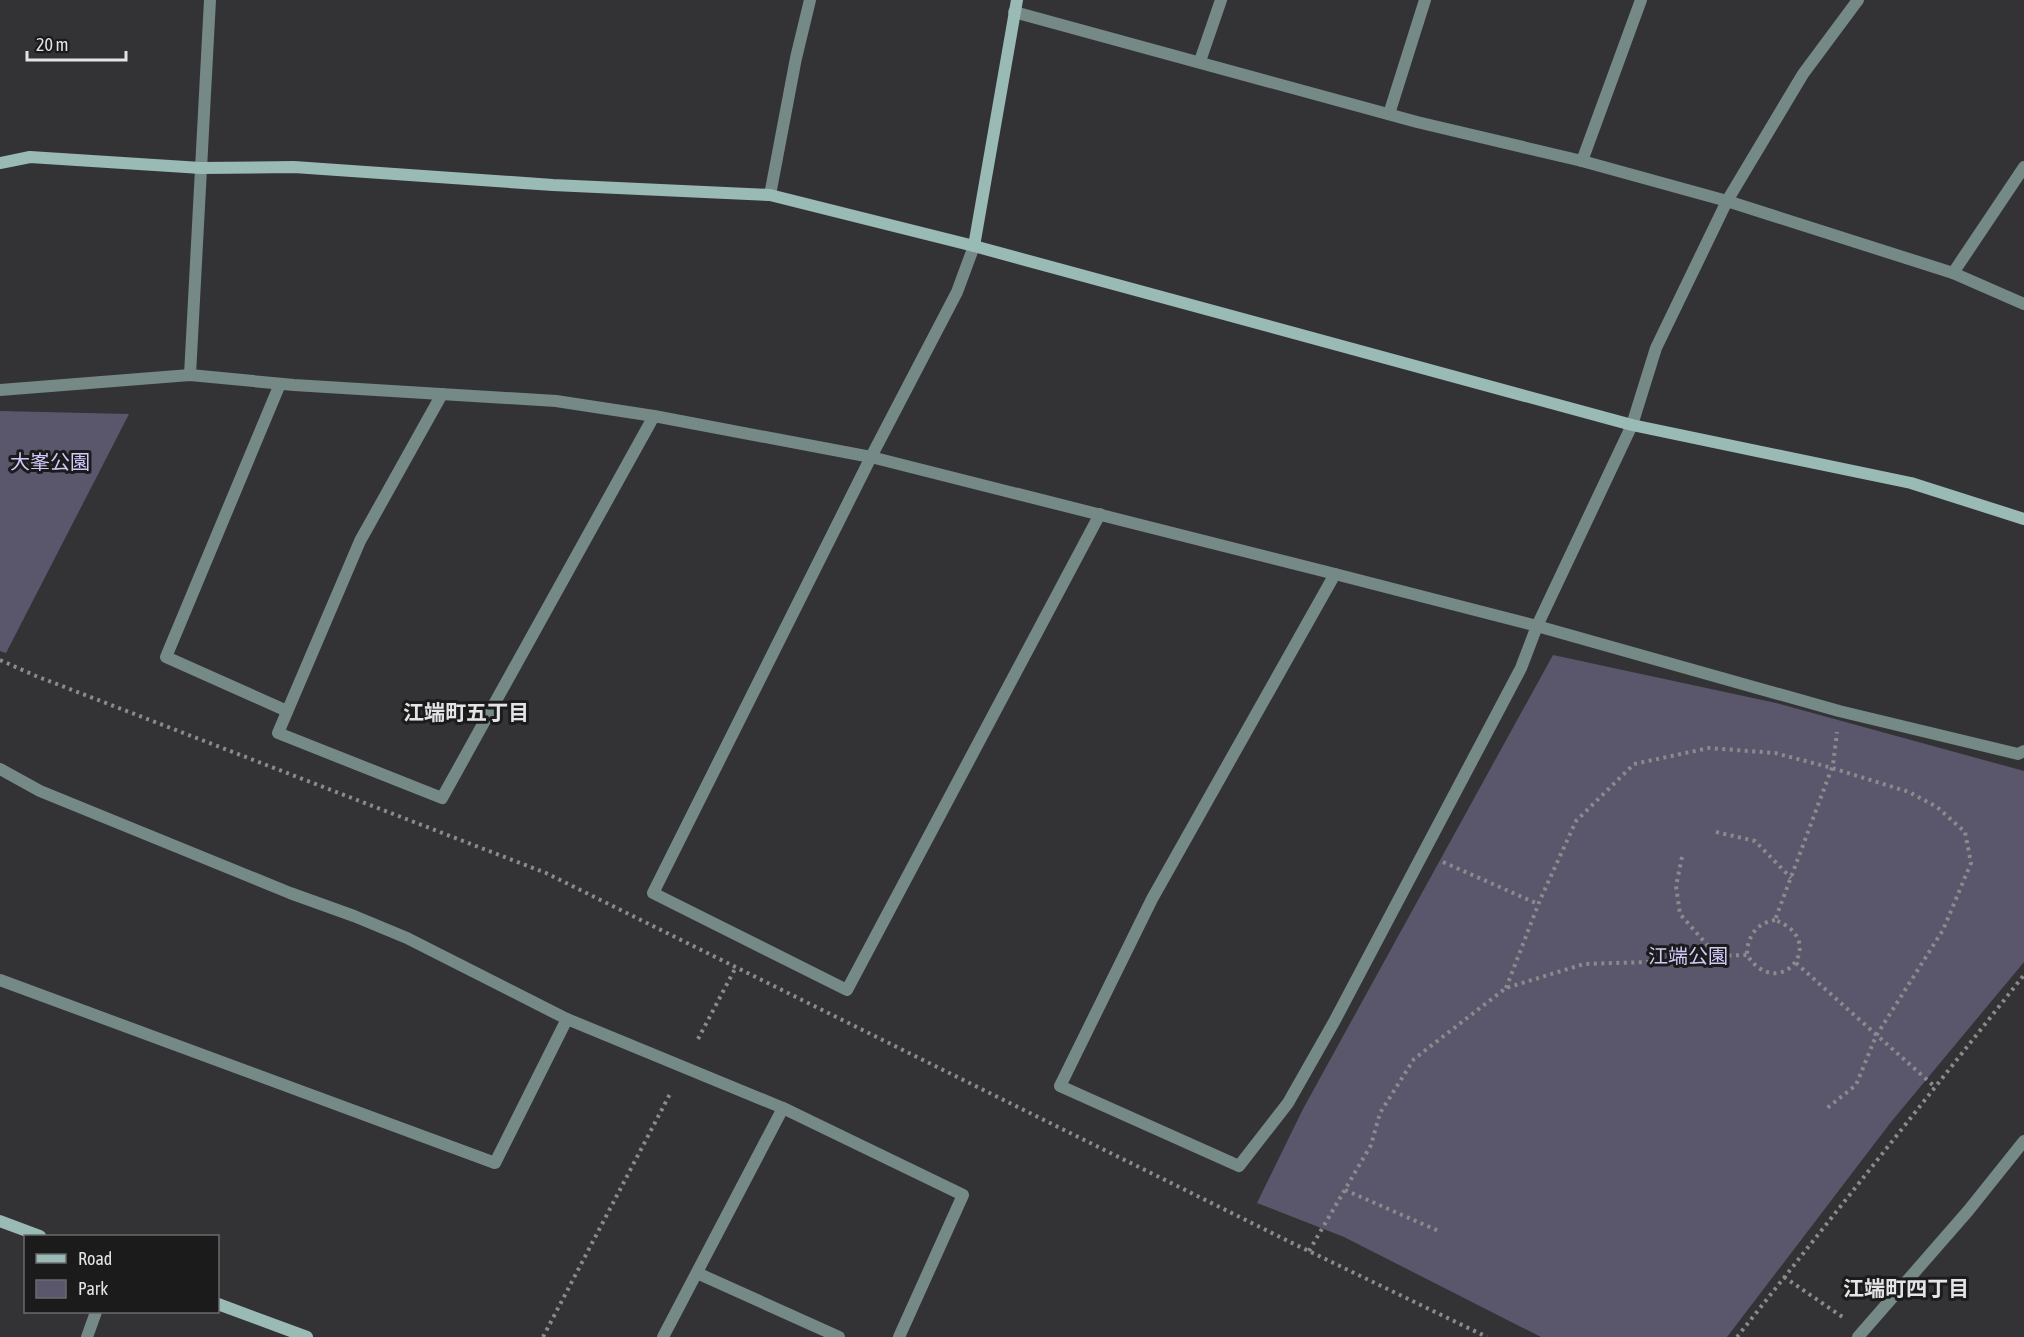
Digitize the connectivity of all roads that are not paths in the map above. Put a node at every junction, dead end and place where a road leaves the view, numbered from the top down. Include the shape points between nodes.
1 (210, 0) edge
2 (810, 0) edge
3 (1221, 0) edge
4 (1425, 0) edge
5 (1641, 0) edge
6 (1858, 0) edge
7 (1016, 6) edge
8 (1200, 62) junction
9 (1389, 114) junction
10 (1582, 161) junction
11 (0, 163) edge
12 (2024, 167) edge
13 (201, 168) junction
14 (770, 195) junction
15 (1728, 201) junction
16 (974, 246) junction
17 (1953, 273) junction
18 (2024, 304) edge
19 (190, 375) junction
20 (280, 384) junction
21 (0, 390) edge
22 (442, 394) junction
23 (654, 416) junction
24 (1632, 425) junction
25 (871, 457) junction
26 (1100, 514) junction
27 (2024, 519) edge
28 (1335, 574) junction
29 (1537, 626) junction
30 (287, 711) junction
31 (2024, 751) edge
32 (0, 769) edge
33 (0, 980) edge
34 (567, 1019) junction
35 (783, 1108) junction
36 (2024, 1141) edge
37 (0, 1221) edge
38 (37, 1235) edge
39 (697, 1273) junction
40 (219, 1304) edge
41 (95, 1313) edge
42 (1860, 1334) edge
43 (87, 1337) edge
44 (307, 1337) edge
45 (663, 1337) edge
46 (839, 1337) edge
47 (899, 1337) edge

1 - 13 street
2 - 14 street
3 - 8 street
4 - 9 street
5 - 10 street
6 - 15 street via 1803,74
7 - 8 street
7 - 16 street
8 - 9 street
9 - 10 street
10 - 15 street
11 - 13 street via 30,157
12 - 17 street
13 - 14 street via 294,167
13 - 19 street
14 - 16 street
15 - 17 street
15 - 24 street via 1656,348
16 - 24 street
16 - 25 street via 957,292
17 - 18 street
19 - 20 street
19 - 21 street
20 - 22 street
20 - 30 street via 166,657
22 - 23 street via 556,401
22 - 30 street via 360,541
23 - 25 street
23 - 30 street via 442,798 278,734
24 - 27 street via 1911,483
24 - 29 street
25 - 26 street
25 - 26 street via 653,893 847,990
26 - 28 street
28 - 29 street
28 - 29 street via 1152,899 1060,1086 1239,1166 1288,1103 1334,1022 1521,668
29 - 31 street via 1839,711 2018,754
32 - 34 street via 51,795 407,938
33 - 34 street via 495,1163
34 - 35 street
35 - 39 street
35 - 47 street via 963,1196
36 - 42 street
37 - 38 street
39 - 45 street
39 - 46 street
40 - 44 street
41 - 43 street

